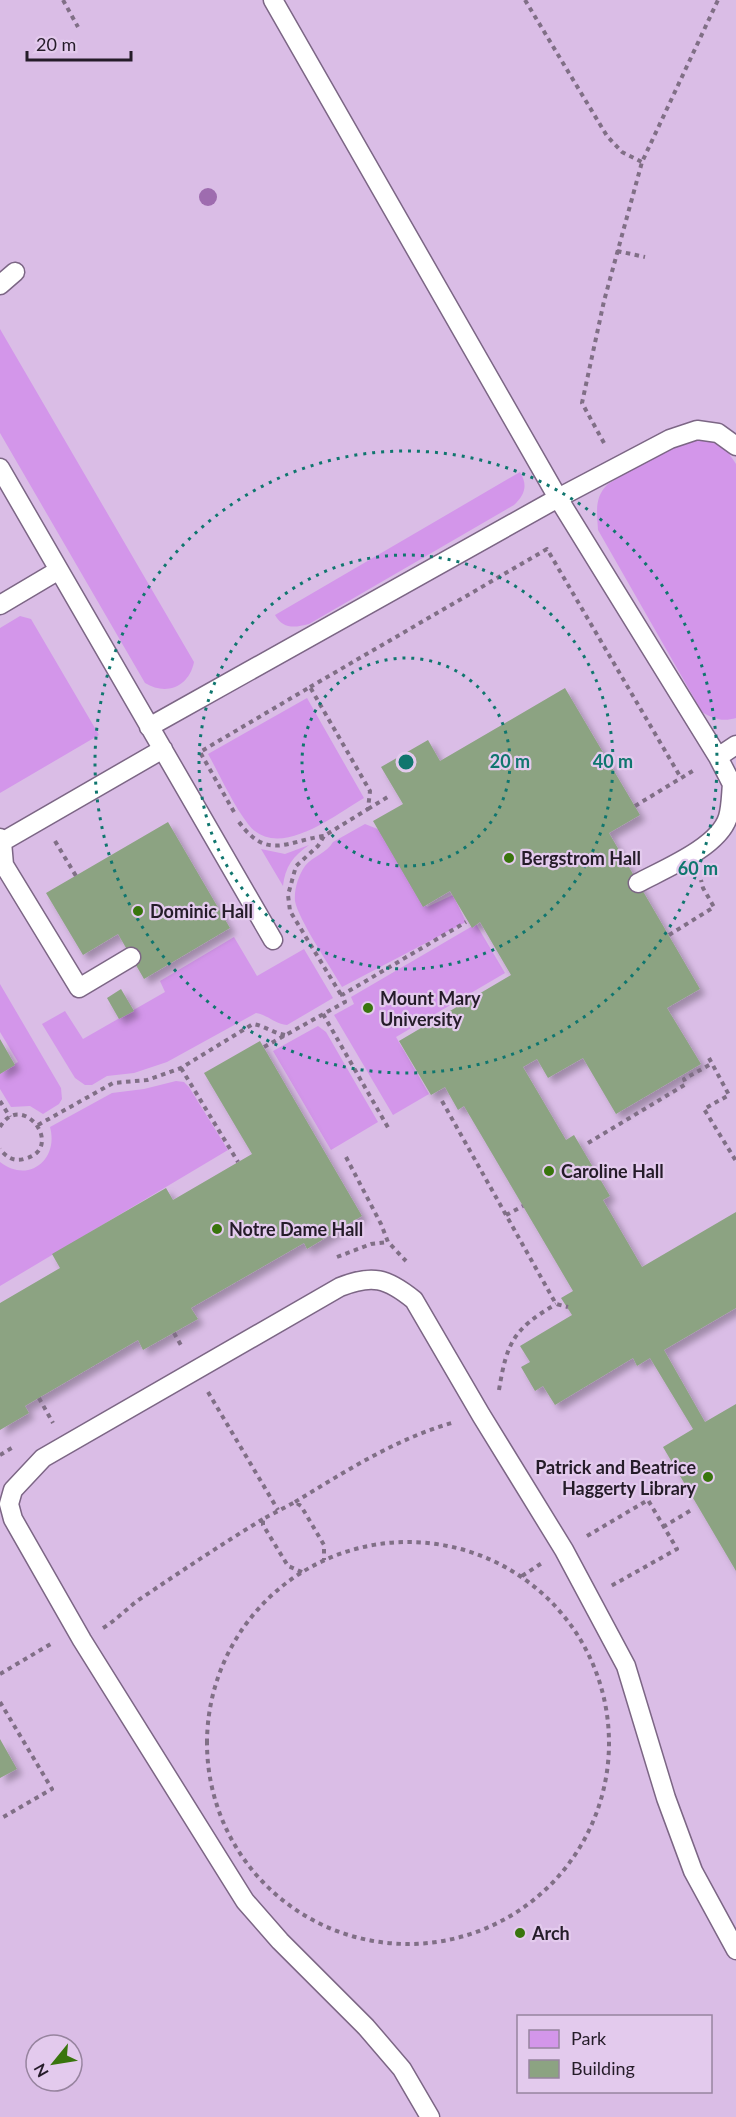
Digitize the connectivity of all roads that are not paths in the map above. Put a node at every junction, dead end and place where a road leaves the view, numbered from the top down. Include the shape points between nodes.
1 (273, 0) edge
2 (15, 272) dead end
3 (0, 285) edge
4 (736, 446) edge
5 (0, 468) edge
6 (558, 498) junction
7 (59, 570) junction
8 (0, 605) edge
9 (149, 727) junction
10 (736, 745) edge
11 (163, 748) junction
12 (718, 757) junction
13 (734, 788) edge
14 (1, 840) edge
15 (638, 883) dead end
16 (273, 940) dead end
17 (131, 957) dead end
18 (736, 1950) edge
19 (430, 2117) edge

1 - 6 lane
2 - 3 lane
4 - 6 lane via 718,433 697,430 670,439
5 - 7 lane
6 - 9 lane
6 - 12 lane
7 - 8 lane
7 - 9 lane
9 - 11 lane
10 - 12 lane
11 - 14 lane
11 - 16 lane
12 - 13 lane
13 - 15 lane via 728,818 716,835 697,851
14 - 17 lane via 4,865 79,988
18 - 19 lane via 693,1871 626,1666 564,1550 414,1300 399,1287 380,1280 359,1279 340,1287 43,1458 13,1490 9,1504 13,1519 79,1634 244,1901 366,2027 402,2069

